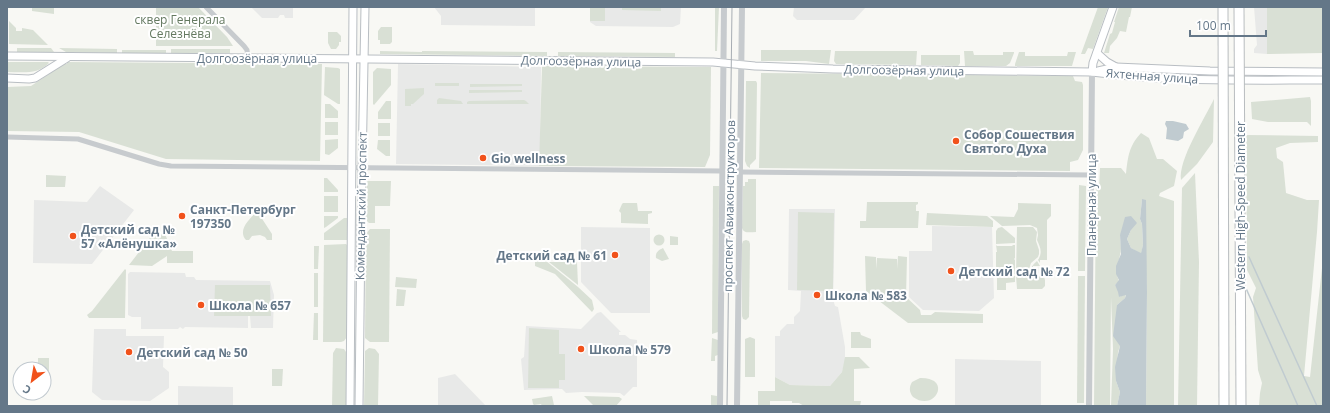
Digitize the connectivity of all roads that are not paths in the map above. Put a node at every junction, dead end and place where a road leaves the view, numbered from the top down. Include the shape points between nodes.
1 (206, 7) edge
2 (353, 7) edge
3 (365, 7) edge
4 (724, 7) edge
5 (742, 7) edge
6 (1113, 7) edge
7 (1222, 7) edge
8 (1239, 7) edge
9 (1097, 53) junction
10 (7, 56) edge
11 (69, 57) junction
12 (248, 58) junction
13 (352, 59) junction
14 (364, 59) junction
15 (723, 63) junction
16 (741, 65) junction
17 (1116, 67) junction
18 (1092, 72) junction
19 (1323, 72) edge
20 (7, 78) edge
21 (1323, 80) edge
22 (7, 137) edge
23 (352, 168) junction
24 (362, 168) junction
25 (722, 171) junction
26 (740, 172) junction
27 (1091, 175) junction
28 (350, 406) edge
29 (359, 406) edge
30 (720, 406) edge
31 (737, 406) edge
32 (1089, 406) edge
33 (1224, 406) edge
34 (1241, 406) edge

1 - 12 street via 244,46
2 - 13 main road, Комендантский проспект
3 - 14 main road, Комендантский проспект
4 - 15 street, проспект Авиаконструкторов
5 - 16 street, проспект Авиаконструкторов
6 - 9 main road, Планерная улица
7 - 33 highway, Western High-Speed Diameter, bridge
8 - 34 highway, Western High-Speed Diameter, bridge
9 - 17 main road
9 - 18 main road, Планерная улица
10 - 11 main road, Долгоозёрная улица
11 - 12 main road, Долгоозёрная улица
11 - 20 main road via 35,78
12 - 13 main road, Долгоозёрная улица
13 - 14 main road, Долгоозёрная улица
13 - 23 main road, Комендантский проспект
14 - 15 main road, Долгоозёрная улица
14 - 24 main road, Комендантский проспект
15 - 16 main road, Долгоозёрная улица
15 - 25 street, проспект Авиаконструкторов
16 - 18 main road, Долгоозёрная улица via 836,69
16 - 26 street, проспект Авиаконструкторов
17 - 18 main road, Яхтенная улица
17 - 19 main road, Яхтенная улица
18 - 21 main road, Яхтенная улица via 1190,79
18 - 27 street, Планерная улица
22 - 23 street via 78,139 171,166
23 - 24 street
23 - 28 main road, Комендантский проспект
24 - 25 street
24 - 29 main road, Комендантский проспект
25 - 30 street, проспект Авиаконструкторов
26 - 27 street
26 - 31 street, проспект Авиаконструкторов
27 - 32 street, Планерная улица

